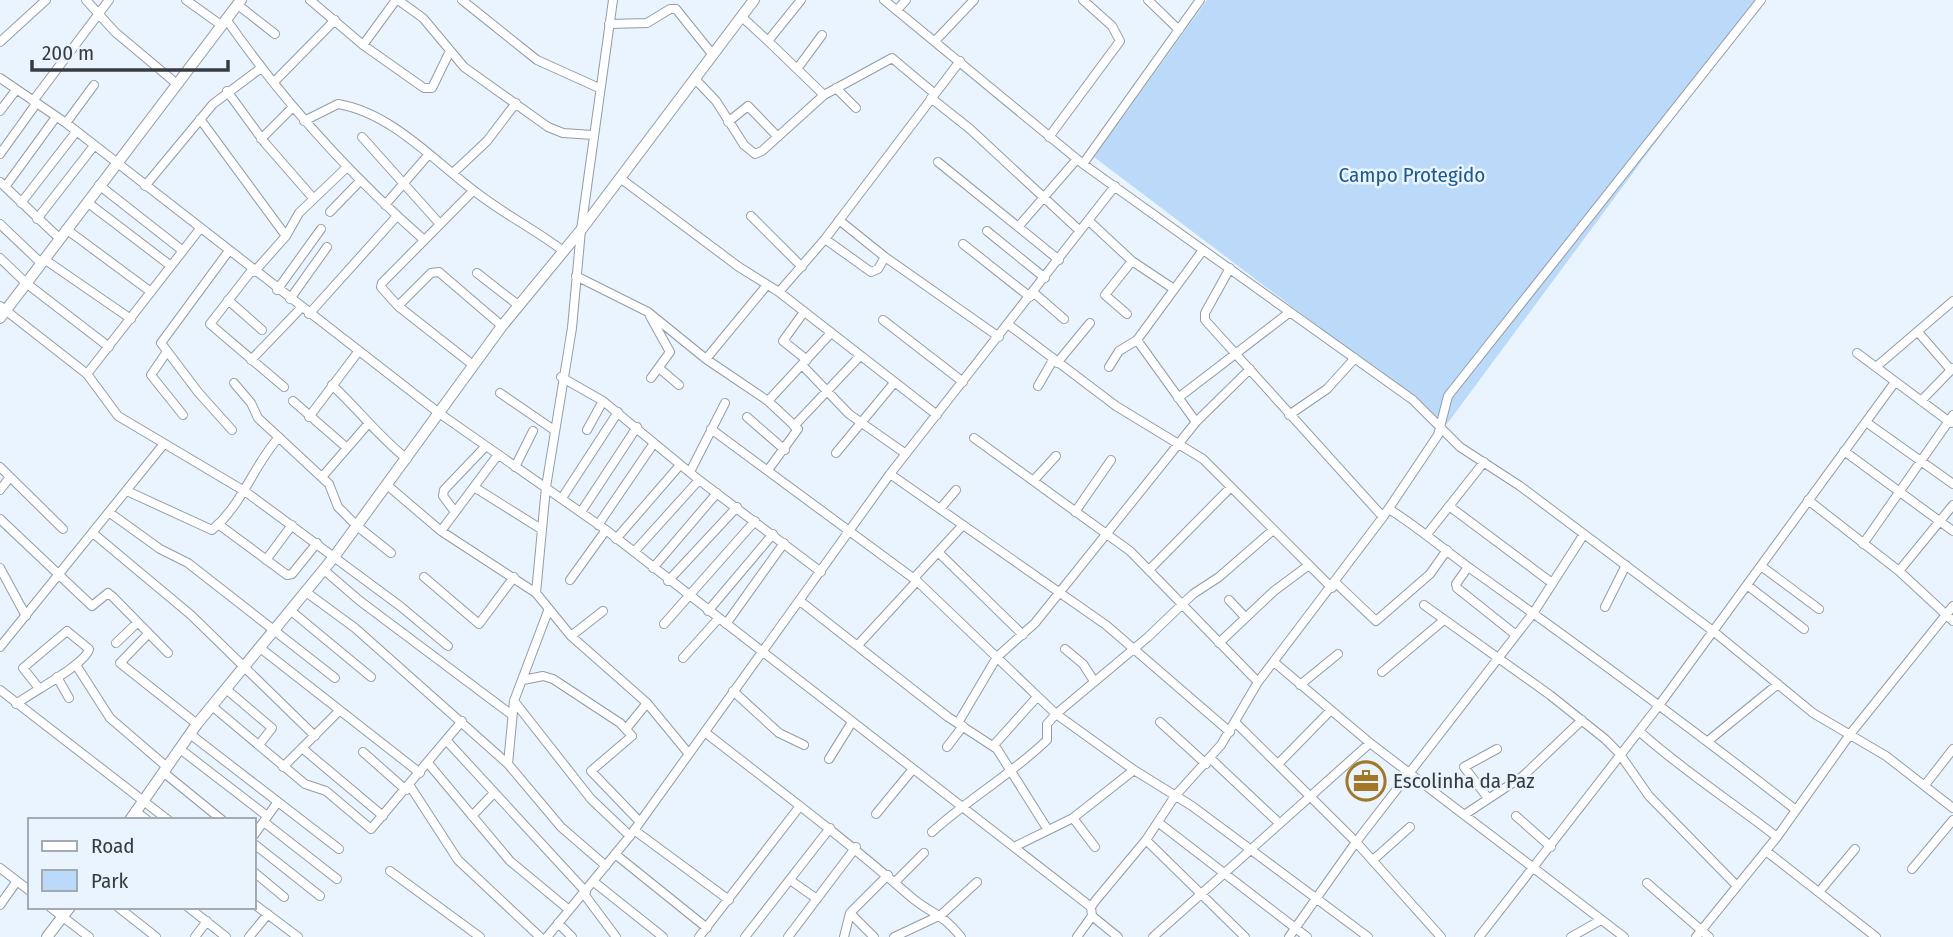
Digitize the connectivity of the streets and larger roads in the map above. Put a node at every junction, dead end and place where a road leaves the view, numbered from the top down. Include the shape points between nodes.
1 (46, 0) edge
2 (86, 0) edge
3 (109, 0) edge
4 (186, 0) edge
5 (397, 0) edge
6 (462, 0) edge
7 (613, 0) edge
8 (754, 0) edge
9 (801, 0) edge
10 (884, 0) edge
11 (906, 0) edge
12 (974, 0) edge
13 (1083, 0) edge
14 (1148, 0) edge
15 (1200, 0) edge
16 (1761, 0) edge
17 (316, 2) edge
18 (240, 3) edge
19 (898, 10) junction
20 (99, 14) junction
21 (741, 17) junction
22 (335, 20) junction
23 (224, 22) junction
24 (609, 24) junction
25 (1179, 30) junction
26 (275, 34) dead end
27 (821, 36) dead end
28 (936, 40) junction
29 (768, 41) junction
30 (0, 42) edge
31 (363, 45) junction
32 (450, 51) junction
33 (713, 55) junction
34 (960, 61) junction
35 (261, 68) junction
36 (797, 69) junction
37 (0, 78) edge
38 (695, 79) junction
39 (274, 82) junction
40 (177, 84) junction
41 (94, 85) dead end
42 (599, 88) junction
43 (836, 88) junction
44 (16, 90) junction
45 (227, 91) junction
46 (824, 95) junction
47 (933, 96) junction
48 (34, 103) junction
49 (516, 103) junction
50 (293, 107) junction
51 (856, 108) dead end
52 (0, 111) edge
53 (56, 117) junction
54 (200, 119) junction
55 (304, 121) junction
56 (728, 122) junction
57 (66, 123) junction
58 (76, 132) junction
59 (593, 135) junction
60 (362, 137) dead end
61 (778, 137) junction
62 (1049, 137) junction
63 (261, 139) junction
64 (93, 147) junction
65 (0, 153) edge
66 (429, 154) junction
67 (1080, 161) junction
68 (938, 162) dead end
69 (115, 164) junction
70 (346, 168) junction
71 (453, 173) junction
72 (620, 178) junction
73 (359, 181) junction
74 (405, 183) junction
75 (3, 184) edge
76 (99, 186) junction
77 (145, 186) junction
78 (1115, 186) junction
79 (473, 191) junction
80 (313, 198) junction
81 (1043, 199) junction
82 (87, 202) junction
83 (21, 203) junction
84 (385, 205) junction
85 (330, 212) dead end
86 (397, 216) junction
87 (751, 216) dead end
88 (37, 219) junction
89 (839, 220) junction
90 (1089, 220) junction
91 (439, 223) junction
92 (0, 224) edge
93 (1019, 226) junction
94 (321, 229) dead end
95 (199, 230) junction
96 (581, 230) junction
97 (987, 231) dead end
98 (1080, 232) junction
99 (63, 234) junction
100 (286, 236) junction
101 (423, 239) junction
102 (825, 239) junction
103 (963, 244) dead end
104 (327, 247) dead end
105 (562, 250) junction
106 (1203, 250) junction
107 (183, 251) junction
108 (228, 252) junction
109 (885, 257) junction
110 (0, 258) edge
111 (1059, 260) junction
112 (43, 261) junction
113 (1132, 261) junction
114 (171, 266) junction
115 (802, 267) junction
116 (1230, 268) junction
117 (253, 271) junction
118 (477, 273) dead end
119 (576, 276) junction
120 (1045, 278) junction
121 (26, 283) junction
122 (768, 285) junction
123 (1174, 289) junction
124 (277, 290) junction
125 (151, 292) junction
126 (779, 292) junction
127 (1032, 295) junction
128 (290, 299) junction
129 (228, 300) junction
130 (1953, 301) edge
131 (518, 305) junction
132 (398, 306) junction
133 (301, 308) junction
134 (2, 311) edge
135 (648, 312) junction
136 (804, 312) junction
137 (1290, 312) junction
138 (309, 314) junction
139 (1127, 314) dead end
140 (131, 319) junction
141 (1064, 319) dead end
142 (883, 320) dead end
143 (1090, 323) dead end
144 (1009, 325) junction
145 (502, 326) junction
146 (262, 330) dead end
147 (1918, 332) junction
148 (831, 333) junction
149 (999, 337) junction
150 (1137, 340) junction
151 (109, 347) junction
152 (358, 352) junction
153 (166, 353) junction
154 (1857, 353) dead end
155 (1238, 354) junction
156 (860, 356) junction
157 (1355, 358) junction
158 (706, 359) junction
159 (251, 360) junction
160 (1055, 361) junction
161 (804, 363) junction
162 (473, 365) junction
163 (1109, 367) dead end
164 (1875, 367) junction
165 (659, 368) junction
166 (1250, 369) junction
167 (1952, 369) edge
168 (87, 374) junction
169 (561, 377) junction
170 (651, 378) dead end
171 (963, 382) junction
172 (1895, 382) junction
173 (234, 383) dead end
174 (894, 383) junction
175 (332, 385) junction
176 (679, 385) dead end
177 (1038, 386) dead end
178 (284, 387) dead end
179 (828, 390) junction
180 (500, 393) dead end
181 (1178, 398) junction
182 (293, 401) dead end
183 (603, 401) junction
184 (768, 401) junction
185 (1921, 401) junction
186 (725, 403) dead end
187 (618, 412) junction
188 (439, 413) junction
189 (183, 415) dead end
190 (937, 415) junction
191 (1289, 415) junction
192 (309, 417) junction
193 (747, 417) dead end
194 (1952, 420) edge
195 (861, 422) junction
196 (1196, 422) junction
197 (1866, 422) junction
198 (368, 424) junction
199 (794, 426) junction
200 (637, 427) junction
201 (1440, 428) junction
202 (712, 429) junction
203 (232, 430) dead end
204 (554, 430) junction
205 (587, 430) dead end
206 (533, 431) dead end
207 (279, 437) junction
208 (974, 438) dead end
209 (654, 443) junction
210 (1179, 444) junction
211 (163, 445) junction
212 (485, 447) junction
213 (347, 448) junction
214 (785, 450) junction
215 (1844, 451) junction
216 (836, 453) dead end
217 (906, 454) junction
218 (497, 456) junction
219 (1055, 456) dead end
220 (407, 458) junction
221 (1111, 460) dead end
222 (1484, 462) junction
223 (1922, 463) junction
224 (680, 465) junction
225 (0, 467) edge
226 (515, 467) junction
227 (768, 470) junction
228 (690, 472) junction
229 (890, 474) junction
230 (10, 477) junction
231 (322, 477) junction
232 (699, 480) junction
233 (1034, 480) junction
234 (1953, 484) edge
235 (387, 485) junction
236 (474, 487) junction
237 (546, 487) junction
238 (1230, 488) junction
239 (0, 490) edge
240 (956, 490) dead end
241 (127, 491) junction
242 (246, 492) junction
243 (1902, 492) junction
244 (717, 494) junction
245 (562, 498) junction
246 (1808, 500) junction
247 (1953, 505) edge
248 (1449, 506) junction
249 (737, 507) junction
250 (940, 509) junction
251 (1389, 509) junction
252 (455, 512) junction
253 (581, 512) junction
254 (1075, 512) junction
255 (110, 513) junction
256 (1383, 517) junction
257 (0, 519) edge
258 (755, 520) junction
259 (1939, 521) junction
260 (218, 524) junction
261 (962, 525) junction
262 (292, 526) junction
263 (357, 526) junction
264 (602, 528) junction
265 (63, 529) dead end
266 (541, 529) junction
267 (1273, 530) junction
268 (440, 531) junction
269 (852, 531) junction
270 (1953, 531) edge
271 (1108, 533) junction
272 (1428, 533) junction
273 (94, 534) junction
274 (773, 534) junction
275 (1584, 534) junction
276 (616, 539) junction
277 (784, 542) junction
278 (317, 543) junction
279 (1863, 544) junction
280 (1447, 550) junction
281 (634, 552) junction
282 (938, 552) junction
283 (391, 553) dead end
284 (334, 557) junction
285 (266, 560) junction
286 (1309, 565) junction
287 (1626, 565) junction
288 (1761, 566) junction
289 (1468, 567) junction
290 (0, 568) edge
291 (653, 568) junction
292 (324, 569) junction
293 (1150, 569) junction
294 (1899, 571) junction
295 (821, 572) junction
296 (59, 577) junction
297 (424, 577) dead end
298 (514, 577) junction
299 (570, 580) dead end
300 (915, 580) junction
301 (668, 581) junction
302 (1552, 583) junction
303 (1334, 585) junction
304 (1747, 585) junction
305 (306, 592) junction
306 (1062, 592) junction
307 (536, 593) junction
308 (690, 598) junction
309 (1229, 600) dead end
310 (800, 601) junction
311 (1181, 605) junction
312 (1424, 605) dead end
313 (1953, 606) edge
314 (1605, 607) dead end
315 (1819, 609) dead end
316 (290, 610) junction
317 (548, 611) junction
318 (603, 611) dead end
319 (708, 611) junction
320 (1534, 612) junction
321 (26, 617) junction
322 (1245, 617) junction
323 (1949, 619) edge
324 (1444, 620) junction
325 (722, 622) junction
326 (137, 623) junction
327 (664, 624) dead end
328 (273, 629) junction
329 (1804, 629) dead end
330 (1713, 631) junction
331 (147, 635) junction
332 (1023, 635) junction
333 (1516, 635) junction
334 (571, 636) junction
335 (116, 643) dead end
336 (1219, 643) junction
337 (858, 645) junction
338 (448, 646) dead end
339 (0, 647) edge
340 (259, 647) junction
341 (1065, 649) dead end
342 (1134, 649) junction
343 (762, 652) junction
344 (168, 653) dead end
345 (1338, 654) dead end
346 (997, 657) junction
347 (682, 658) dead end
348 (1497, 658) junction
349 (1274, 662) junction
350 (76, 665) junction
351 (244, 666) junction
352 (1382, 672) dead end
353 (57, 677) junction
354 (371, 677) dead end
355 (335, 678) dead end
356 (523, 680) junction
357 (1094, 681) junction
358 (1258, 682) junction
359 (1778, 684) junction
360 (1300, 685) junction
361 (38, 687) junction
362 (226, 689) junction
363 (0, 690) edge
364 (733, 691) junction
365 (1037, 697) junction
366 (69, 698) dead end
367 (514, 701) junction
368 (647, 703) junction
369 (16, 704) junction
370 (1660, 704) junction
371 (212, 706) junction
372 (1331, 710) junction
373 (338, 712) junction
374 (1056, 714) junction
375 (512, 715) junction
376 (1582, 720) junction
377 (461, 721) junction
378 (852, 722) junction
379 (1160, 722) dead end
380 (1235, 722) junction
381 (197, 724) junction
382 (960, 724) junction
383 (626, 729) junction
384 (1639, 731) junction
385 (1230, 732) junction
386 (706, 733) junction
387 (1851, 733) junction
388 (190, 734) junction
389 (315, 736) junction
390 (446, 740) junction
391 (1708, 741) junction
392 (1370, 743) junction
393 (259, 745) junction
394 (804, 745) dead end
395 (993, 746) junction
396 (947, 747) dead end
397 (302, 748) junction
398 (180, 749) junction
399 (1497, 749) dead end
400 (1953, 749) edge
401 (363, 752) dead end
402 (1619, 753) junction
403 (689, 754) junction
404 (829, 759) dead end
405 (1208, 762) junction
406 (428, 763) junction
407 (1279, 763) junction
408 (508, 764) junction
409 (284, 767) junction
410 (165, 769) junction
411 (913, 769) junction
412 (1012, 769) junction
413 (1134, 770) junction
414 (420, 772) junction
415 (1409, 773) junction
416 (1926, 785) junction
417 (408, 788) junction
418 (494, 793) junction
419 (1175, 796) junction
420 (1310, 796) junction
421 (1488, 798) junction
422 (142, 801) junction
423 (277, 803) junction
424 (800, 806) junction
425 (961, 806) junction
426 (1953, 808) edge
427 (1796, 810) junction
428 (876, 814) dead end
429 (1464, 815) junction
430 (132, 816) edge
431 (383, 816) junction
432 (472, 816) junction
433 (1516, 816) dead end
434 (165, 818) edge
435 (220, 818) edge
436 (1073, 818) junction
437 (265, 819) junction
438 (1953, 820) edge
439 (1159, 823) junction
440 (1279, 823) junction
441 (1410, 827) dead end
442 (830, 828) junction
443 (635, 829) junction
444 (1048, 830) junction
445 (256, 832) edge
446 (932, 832) dead end
447 (1777, 838) junction
448 (1146, 841) junction
449 (1356, 842) junction
450 (256, 846) edge
451 (1016, 846) junction
452 (856, 847) junction
453 (1095, 847) dead end
454 (1551, 847) junction
455 (339, 849) dead end
456 (1856, 849) dead end
457 (1250, 851) junction
458 (1766, 851) junction
459 (925, 853) dead end
460 (615, 854) junction
461 (1373, 860) junction
462 (606, 866) junction
463 (1532, 868) junction
464 (0, 869) edge
465 (1912, 869) dead end
466 (390, 871) dead end
467 (1224, 872) junction
468 (256, 874) edge
469 (888, 875) junction
470 (337, 879) dead end
471 (790, 880) junction
472 (17, 881) junction
473 (896, 881) junction
474 (594, 882) junction
475 (977, 882) dead end
476 (1647, 883) dead end
477 (1737, 886) junction
478 (28, 889) edge
479 (1819, 892) junction
480 (585, 893) junction
481 (320, 895) dead end
482 (1201, 895) junction
483 (284, 897) dead end
484 (1315, 898) junction
485 (817, 899) junction
486 (729, 900) junction
487 (0, 905) edge
488 (256, 905) edge
489 (52, 909) edge
490 (68, 909) edge
491 (121, 909) edge
492 (191, 909) edge
493 (568, 909) junction
494 (1091, 912) junction
495 (850, 913) junction
496 (268, 914) junction
497 (942, 915) junction
498 (62, 917) junction
499 (1601, 919) junction
500 (207, 921) junction
501 (558, 923) junction
502 (707, 928) junction
503 (1295, 928) junction
504 (1699, 933) edge
505 (47, 937) edge
506 (89, 937) edge
507 (156, 937) edge
508 (195, 937) edge
509 (226, 937) edge
510 (249, 937) edge
511 (297, 937) edge
512 (480, 937) edge
513 (540, 937) edge
514 (547, 937) edge
515 (572, 937) edge
516 (615, 937) edge
517 (663, 937) edge
518 (699, 937) edge
519 (745, 937) edge
520 (788, 937) edge
521 (844, 937) edge
522 (874, 937) edge
523 (894, 937) edge
524 (961, 937) edge
525 (1077, 937) edge
526 (1118, 937) edge
527 (1153, 937) edge
528 (1245, 937) edge
529 (1289, 937) edge
530 (1307, 937) edge
531 (1367, 937) edge
532 (1441, 937) edge
533 (1479, 937) edge
534 (1571, 937) edge
535 (1624, 937) edge
536 (1709, 937) edge
537 (1876, 937) edge

1 - 30 street
2 - 20 street
3 - 20 street
4 - 23 street
5 - 31 street
5 - 32 street via 423,18
6 - 42 street via 537,60
7 - 24 street
8 - 21 street
9 - 29 street
10 - 19 street
11 - 19 street
12 - 28 street
13 - 62 street via 1112,26 1120,41
14 - 25 street
15 - 25 street
16 - 201 street via 1448,396
17 - 22 street
18 - 23 street
18 - 26 street
19 - 28 street
20 - 40 street
20 - 48 street
21 - 29 street
21 - 33 street
22 - 31 street
22 - 39 street
23 - 35 street
23 - 40 street
24 - 33 street via 647,23 676,9
24 - 42 street
25 - 67 street
27 - 36 street
28 - 34 street
29 - 36 street
31 - 32 street via 428,90
32 - 49 street via 464,67
33 - 38 street
34 - 47 street
34 - 62 street
35 - 39 street
35 - 45 street
36 - 46 street
37 - 44 street
38 - 56 street
38 - 72 street
39 - 50 street
40 - 69 street
41 - 57 street
42 - 59 street
43 - 46 street
43 - 47 street via 892,58
43 - 51 street
44 - 48 street
44 - 52 street
45 - 54 street
45 - 63 street
46 - 61 street
47 - 81 street
47 - 89 street
48 - 53 street
48 - 65 street
49 - 59 street via 556,131
49 - 71 street via 487,141
50 - 55 street
50 - 63 street
53 - 57 street
53 - 75 street
54 - 77 street
54 - 100 street
55 - 66 street via 330,106 348,106 394,129
55 - 70 street
56 - 61 street via 748,106
56 - 61 street via 755,154
57 - 58 street
58 - 64 street
58 - 83 street
59 - 96 street
60 - 74 street
62 - 67 street
63 - 80 street
64 - 69 street
64 - 88 street
66 - 71 street
66 - 74 street
67 - 78 street
67 - 81 street
68 - 93 street
69 - 76 street
69 - 77 street
70 - 73 street
70 - 80 street
71 - 79 street
72 - 96 street
72 - 122 street
73 - 84 street
73 - 85 street
74 - 84 street
74 - 91 street
75 - 83 street
76 - 82 street
76 - 107 street
77 - 95 street
78 - 90 street
78 - 106 street
79 - 91 street
79 - 105 street
80 - 100 street
81 - 93 street
81 - 98 street
82 - 99 street
82 - 114 street
83 - 88 street
84 - 86 street
86 - 101 street
86 - 138 street
87 - 115 street
88 - 99 street
89 - 102 street
89 - 109 street
90 - 98 street
90 - 113 street
91 - 101 street
92 - 112 street
93 - 111 street
94 - 124 street
95 - 107 street
95 - 108 street
96 - 105 street
96 - 119 street
97 - 120 street
98 - 111 street
99 - 112 street
99 - 125 street
100 - 117 street
101 - 132 street via 382,283 383,291
102 - 109 street via 871,272
102 - 115 street
103 - 127 street
104 - 128 street
105 - 131 street
106 - 116 street
106 - 123 street
107 - 114 street
108 - 117 street
108 - 153 street via 162,340
109 - 149 street
110 - 121 street
111 - 120 street
112 - 121 street
112 - 140 street
113 - 123 street
113 - 139 street via 1105,295
114 - 125 street
115 - 126 street
116 - 137 street
116 - 155 street via 1204,317
117 - 124 street
117 - 129 street
118 - 131 street
119 - 135 street
119 - 169 street via 572,328
120 - 127 street
121 - 134 street
121 - 151 street
122 - 126 street
122 - 158 street
123 - 150 street
124 - 128 street
125 - 140 street
126 - 136 street
127 - 141 street
127 - 144 street
128 - 133 street
129 - 146 street
129 - 159 street via 211,326
130 - 147 street
131 - 145 street
132 - 145 street via 431,273 439,272
132 - 162 street
133 - 138 street
133 - 159 street
134 - 168 street
135 - 158 street
135 - 165 street via 670,349
136 - 148 street
136 - 161 street via 783,341
137 - 155 street
137 - 157 street
138 - 152 street
140 - 151 street
142 - 171 street
143 - 160 street
144 - 149 street
144 - 160 street
145 - 162 street
147 - 164 street
147 - 167 street
148 - 156 street
148 - 161 street
149 - 171 street
150 - 163 street via 1119,351
150 - 181 street
151 - 168 street
152 - 175 street
152 - 188 street
153 - 189 street via 151,375
153 - 203 street
154 - 164 street
155 - 166 street
155 - 181 street
156 - 174 street
156 - 179 street
157 - 191 street via 1327,389
157 - 201 street via 1413,400
158 - 184 street
159 - 178 street
160 - 177 street
160 - 210 street
161 - 179 street
161 - 184 street
162 - 188 street
164 - 172 street
165 - 170 street
165 - 176 street
166 - 191 street
166 - 196 street
167 - 185 street
168 - 211 street via 118,416
169 - 183 street
169 - 204 street
171 - 190 street
172 - 185 street
172 - 197 street
173 - 207 street via 258,418
174 - 190 street
174 - 195 street
175 - 192 street
175 - 198 street via 364,414
179 - 195 street
179 - 199 street
180 - 204 street
181 - 196 street
182 - 192 street
183 - 187 street
183 - 205 street
184 - 199 street
185 - 194 street
186 - 202 street
187 - 200 street
187 - 245 street
188 - 212 street
188 - 220 street
190 - 217 street
191 - 256 street
192 - 213 street
193 - 214 street
194 - 223 street
195 - 216 street
195 - 217 street
196 - 210 street
197 - 215 street
197 - 223 street
198 - 213 street
198 - 220 street
199 - 214 street via 799,431
200 - 209 street
200 - 253 street
201 - 222 street
201 - 251 street
202 - 227 street
202 - 228 street
204 - 237 street
206 - 226 street
207 - 231 street
207 - 242 street via 263,455
208 - 233 street
209 - 224 street
209 - 264 street
210 - 238 street via 1203,460
210 - 271 street
211 - 241 street
211 - 242 street
212 - 218 street
212 - 252 street via 444,490 443,496
213 - 231 street
214 - 227 street
215 - 243 street
215 - 246 street
217 - 229 street
218 - 226 street
218 - 236 street
219 - 233 street
220 - 235 street
221 - 254 street
222 - 248 street
222 - 275 street
223 - 234 street
223 - 243 street
224 - 228 street
224 - 276 street
225 - 230 street
226 - 237 street
227 - 269 street
228 - 232 street
229 - 250 street
229 - 269 street
230 - 239 street
230 - 265 street
231 - 263 street via 333,489 338,507
232 - 244 street
232 - 281 street
233 - 254 street
235 - 263 street
235 - 268 street
236 - 252 street
236 - 266 street
237 - 245 street
237 - 266 street
238 - 267 street
238 - 293 street
240 - 250 street
241 - 255 street
241 - 260 street via 208,529
242 - 260 street
242 - 262 street
243 - 259 street
243 - 279 street
244 - 249 street
244 - 291 street
245 - 253 street
246 - 279 street
246 - 288 street
247 - 259 street
248 - 272 street
248 - 302 street
249 - 258 street
249 - 301 street
250 - 261 street
251 - 256 street
251 - 272 street
252 - 268 street
253 - 264 street
254 - 271 street
255 - 273 street
255 - 328 street via 188,563
256 - 303 street
257 - 296 street
258 - 274 street
258 - 308 street
259 - 270 street
259 - 294 street
260 - 285 street
261 - 282 street
261 - 306 street
262 - 278 street
262 - 285 street
263 - 283 street
263 - 284 street
264 - 276 street
264 - 299 street
266 - 307 street
267 - 286 street
267 - 311 street
268 - 298 street
269 - 295 street
269 - 300 street
271 - 293 street
271 - 306 street
272 - 280 street
273 - 296 street
273 - 351 street
274 - 277 street
274 - 319 street
275 - 287 street
275 - 302 street
276 - 281 street
277 - 295 street
277 - 325 street
278 - 284 street
278 - 285 street via 289,575
279 - 294 street
280 - 289 street
280 - 303 street via 1430,574 1376,621
281 - 291 street
282 - 300 street
282 - 332 street
284 - 292 street
284 - 338 street
286 - 303 street
286 - 322 street
287 - 314 street
287 - 330 street
288 - 304 street
288 - 315 street
289 - 320 street
289 - 333 street via 1457,588
290 - 321 street
291 - 301 street
292 - 305 street
292 - 375 street
293 - 311 street
294 - 323 street
295 - 310 street
296 - 321 street
296 - 326 street via 92,606 108,593
297 - 298 street via 479,624
298 - 307 street
300 - 337 street
300 - 346 street
301 - 308 street
302 - 320 street
303 - 349 street
304 - 329 street
304 - 330 street
305 - 316 street
305 - 377 street via 355,628
306 - 332 street
306 - 342 street
307 - 317 street
308 - 319 street
308 - 327 street
309 - 322 street
310 - 337 street
310 - 343 street
311 - 336 street
311 - 342 street
312 - 324 street
313 - 323 street
316 - 328 street
316 - 354 street
317 - 334 street
317 - 356 street
318 - 334 street
319 - 325 street
320 - 333 street
320 - 370 street
321 - 339 street
322 - 336 street
323 - 387 street
324 - 348 street
324 - 352 street
325 - 343 street
325 - 347 street
326 - 331 street
326 - 335 street
328 - 340 street
328 - 355 street
330 - 359 street
330 - 370 street
331 - 344 street
331 - 381 street via 120,663
332 - 346 street
333 - 348 street
334 - 368 street
336 - 358 street
337 - 382 street
340 - 351 street
340 - 373 street
341 - 357 street
342 - 357 street
342 - 385 street
343 - 364 street
343 - 378 street
345 - 360 street
346 - 365 street
346 - 382 street
348 - 376 street
348 - 415 street
349 - 358 street
349 - 360 street
350 - 353 street
350 - 361 street via 89,649 68,631 23,668
350 - 410 street via 110,718
351 - 362 street
351 - 389 street
353 - 361 street
353 - 366 street
356 - 367 street
356 - 383 street via 553,679
357 - 374 street
358 - 380 street
359 - 387 street via 1819,717
359 - 391 street
360 - 372 street
361 - 369 street
362 - 371 street
362 - 393 street via 272,728
363 - 369 street
364 - 386 street
364 - 394 street via 779,733
365 - 374 street
365 - 395 street
367 - 375 street
367 - 443 street via 591,799
368 - 383 street
368 - 403 street
369 - 422 street
370 - 384 street
370 - 391 street
371 - 381 street
371 - 393 street
372 - 392 street
372 - 407 street
373 - 389 street
373 - 414 street
374 - 412 street via 1047,724 1047,740
374 - 413 street
375 - 408 street
376 - 402 street
376 - 421 street via 1526,773
377 - 390 street
377 - 408 street
378 - 404 street
378 - 411 street
379 - 405 street
380 - 385 street
380 - 407 street
381 - 388 street
382 - 395 street
382 - 396 street
383 - 443 street via 632,738 591,771
384 - 402 street
384 - 447 street
385 - 405 street
386 - 403 street
386 - 424 street
387 - 416 street
387 - 427 street
388 - 398 street
388 - 423 street
389 - 397 street
390 - 406 street
390 - 418 street
391 - 427 street
392 - 415 street
392 - 420 street
393 - 409 street
395 - 412 street
397 - 409 street
397 - 431 street
398 - 410 street
398 - 437 street
399 - 421 street via 1464,766
400 - 416 street
401 - 417 street
402 - 454 street
402 - 477 street via 1649,796
403 - 443 street
405 - 419 street
405 - 440 street
406 - 414 street
406 - 432 street
407 - 420 street
408 - 462 street via 561,827
409 - 431 street via 305,784 326,791 371,829
410 - 422 street
410 - 435 street
411 - 425 street
411 - 428 street
412 - 425 street
412 - 444 street
413 - 419 street
413 - 436 street
414 - 417 street
415 - 429 street
415 - 449 street
416 - 426 street
417 - 431 street
417 - 513 street via 458,860
418 - 432 street
418 - 480 street
419 - 439 street
419 - 457 street
420 - 440 street
420 - 449 street
421 - 429 street
422 - 430 street
422 - 434 street
423 - 437 street
423 - 455 street
424 - 442 street
424 - 486 street
425 - 446 street
425 - 451 street
427 - 447 street
429 - 463 street
432 - 493 street via 510,861
433 - 454 street
436 - 444 street
436 - 453 street
437 - 445 street
437 - 470 street
438 - 465 street
439 - 448 street
439 - 467 street
440 - 457 street
441 - 461 street
442 - 452 street
442 - 471 street
443 - 460 street
443 - 486 street
444 - 451 street
447 - 458 street
448 - 482 street
448 - 494 street
449 - 461 street
449 - 484 street
450 - 481 street
451 - 494 street
452 - 469 street
452 - 485 street
454 - 463 street
456 - 479 street
457 - 467 street
457 - 484 street
458 - 477 street
458 - 479 street
459 - 473 street
460 - 462 street
460 - 502 street
461 - 532 street
462 - 474 street
463 - 499 street
463 - 533 street
464 - 472 street
466 - 512 street
467 - 482 street
467 - 503 street
468 - 483 street
469 - 473 street
469 - 495 street
471 - 485 street
471 - 519 street
472 - 478 street
472 - 487 street
473 - 497 street via 912,898
474 - 480 street
474 - 517 street
475 - 497 street
476 - 504 street
477 - 504 street
479 - 537 street
480 - 493 street
480 - 516 street
482 - 527 street
482 - 528 street
484 - 503 street
484 - 531 street
485 - 520 street
486 - 502 street
488 - 496 street
489 - 498 street
490 - 498 street
491 - 507 street
492 - 500 street
493 - 501 street
494 - 525 street
494 - 526 street
495 - 521 street
495 - 522 street
496 - 510 street
496 - 511 street
497 - 523 street
497 - 524 street
498 - 505 street
498 - 506 street
499 - 534 street
499 - 535 street
500 - 508 street
500 - 509 street
501 - 514 street
501 - 515 street
502 - 518 street
503 - 529 street
503 - 530 street
504 - 536 street

